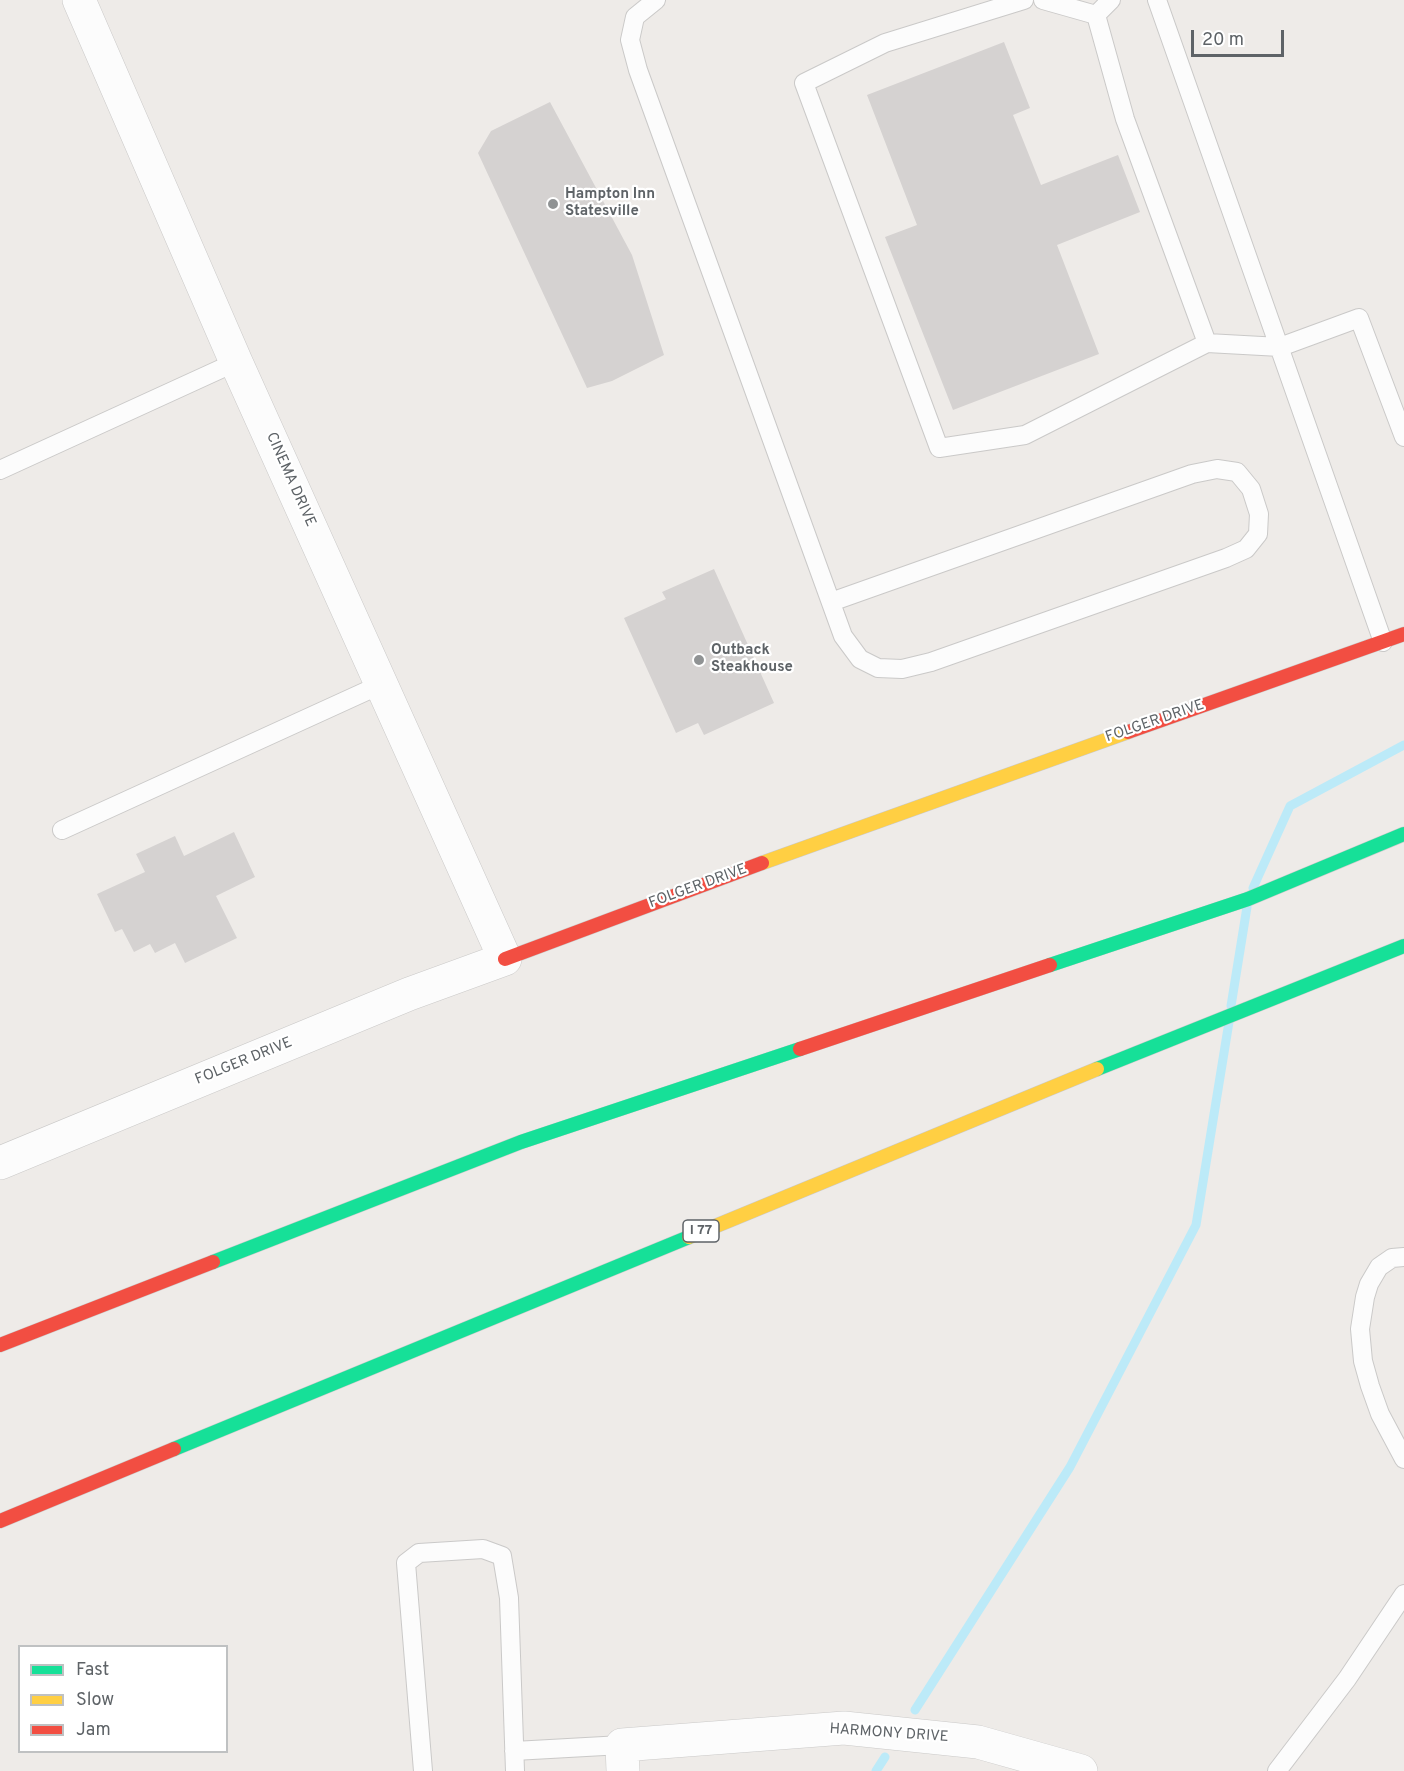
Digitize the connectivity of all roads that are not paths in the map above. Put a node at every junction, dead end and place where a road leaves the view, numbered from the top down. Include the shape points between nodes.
1 (79, 0) edge
2 (656, 0) edge
3 (1024, 0) edge
4 (1043, 0) edge
5 (1111, 0) edge
6 (1157, 0) edge
7 (1096, 15) junction
8 (1207, 343) junction
9 (1280, 347) junction
10 (237, 362) junction
11 (1401, 417) edge
12 (1404, 437) edge
13 (0, 470) edge
14 (831, 602) junction
15 (1404, 634) edge
16 (1383, 642) junction
17 (382, 684) junction
18 (62, 830) dead end
19 (1404, 834) edge
20 (1404, 946) edge
21 (505, 959) junction
22 (0, 1163) edge
23 (1404, 1257) edge
24 (0, 1345) edge
25 (1404, 1459) edge
26 (0, 1521) edge
27 (1404, 1594) edge
28 (514, 1751) junction
29 (622, 1758) edge
30 (423, 1771) edge
31 (515, 1771) edge
32 (1081, 1771) edge
33 (1277, 1771) edge

1 - 10 street, CINEMA DRIVE
2 - 14 lane via 634,17 630,40 638,70
3 - 8 lane via 885,43 804,83 939,448 1025,435
4 - 7 lane
5 - 7 lane
6 - 9 lane
7 - 8 lane via 1125,119
8 - 9 lane
9 - 11 lane via 1359,318
9 - 16 lane
10 - 13 lane
10 - 17 street, CINEMA DRIVE
11 - 12 lane
14 - 14 lane via 843,636 860,659 878,668 902,669 1226,558 1246,549 1258,534 1259,514 1251,489 1237,472 1191,474
15 - 16 main road, FOLGER DRIVE
16 - 21 main road, FOLGER DRIVE via 861,826
17 - 18 lane
17 - 21 street, CINEMA DRIVE
19 - 24 main road via 1248,899 521,1142
20 - 26 main road, I 77
21 - 22 street, FOLGER DRIVE via 410,994
23 - 25 lane via 1392,1258 1379,1267 1365,1297 1360,1329 1370,1386
27 - 33 lane via 1347,1680
28 - 29 lane
28 - 30 lane via 509,1598 502,1556 483,1549 419,1552 406,1563
28 - 31 lane
29 - 32 street, HARMONY DRIVE via 843,1728 978,1742

